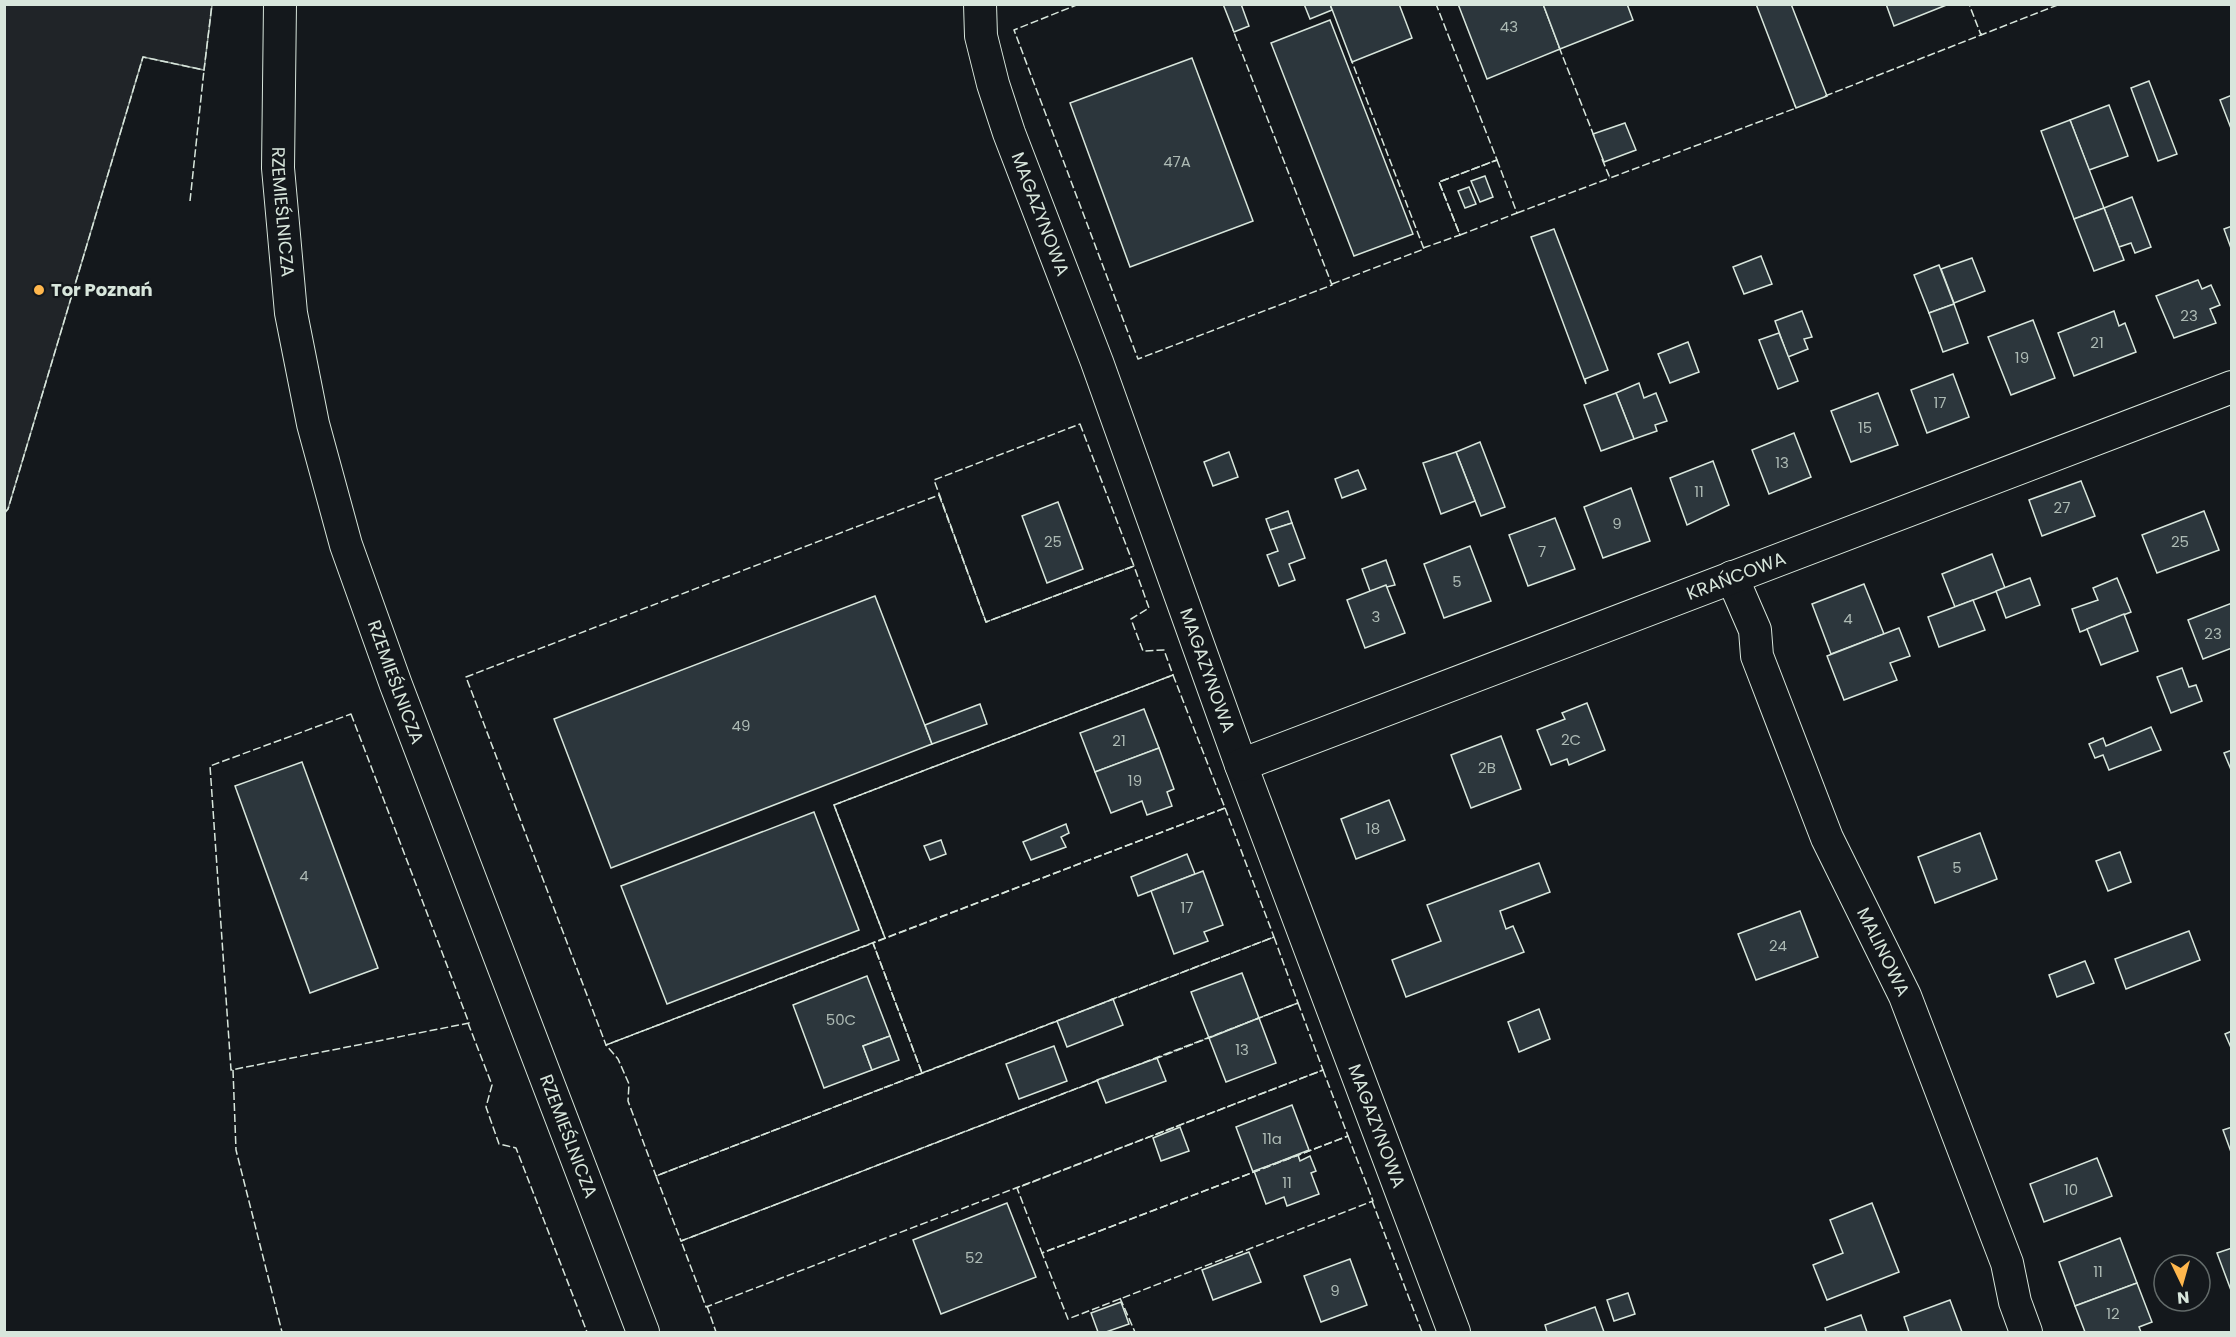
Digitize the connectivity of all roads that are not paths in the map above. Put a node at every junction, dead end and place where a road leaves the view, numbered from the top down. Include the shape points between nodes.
1 (280, 4) edge
2 (980, 4) edge
3 (2231, 390) edge
4 (1732, 577) junction
5 (1241, 765) junction
6 (643, 1332) edge
7 (1454, 1332) edge
8 (2026, 1332) edge

1 - 6 street, RZEMIEŚLNICZA via 278,168 291,313 313,424 346,544 396,685
2 - 5 street, MAGAZYNOWA via 981,36 1006,123 1097,362
3 - 4 street, KRAŃCOWA
4 - 5 street, KRAŃCOWA
4 - 8 street, MALINOWA via 1755,630 1757,656 1827,838 1905,996 2007,1263
5 - 7 street, MAGAZYNOWA

